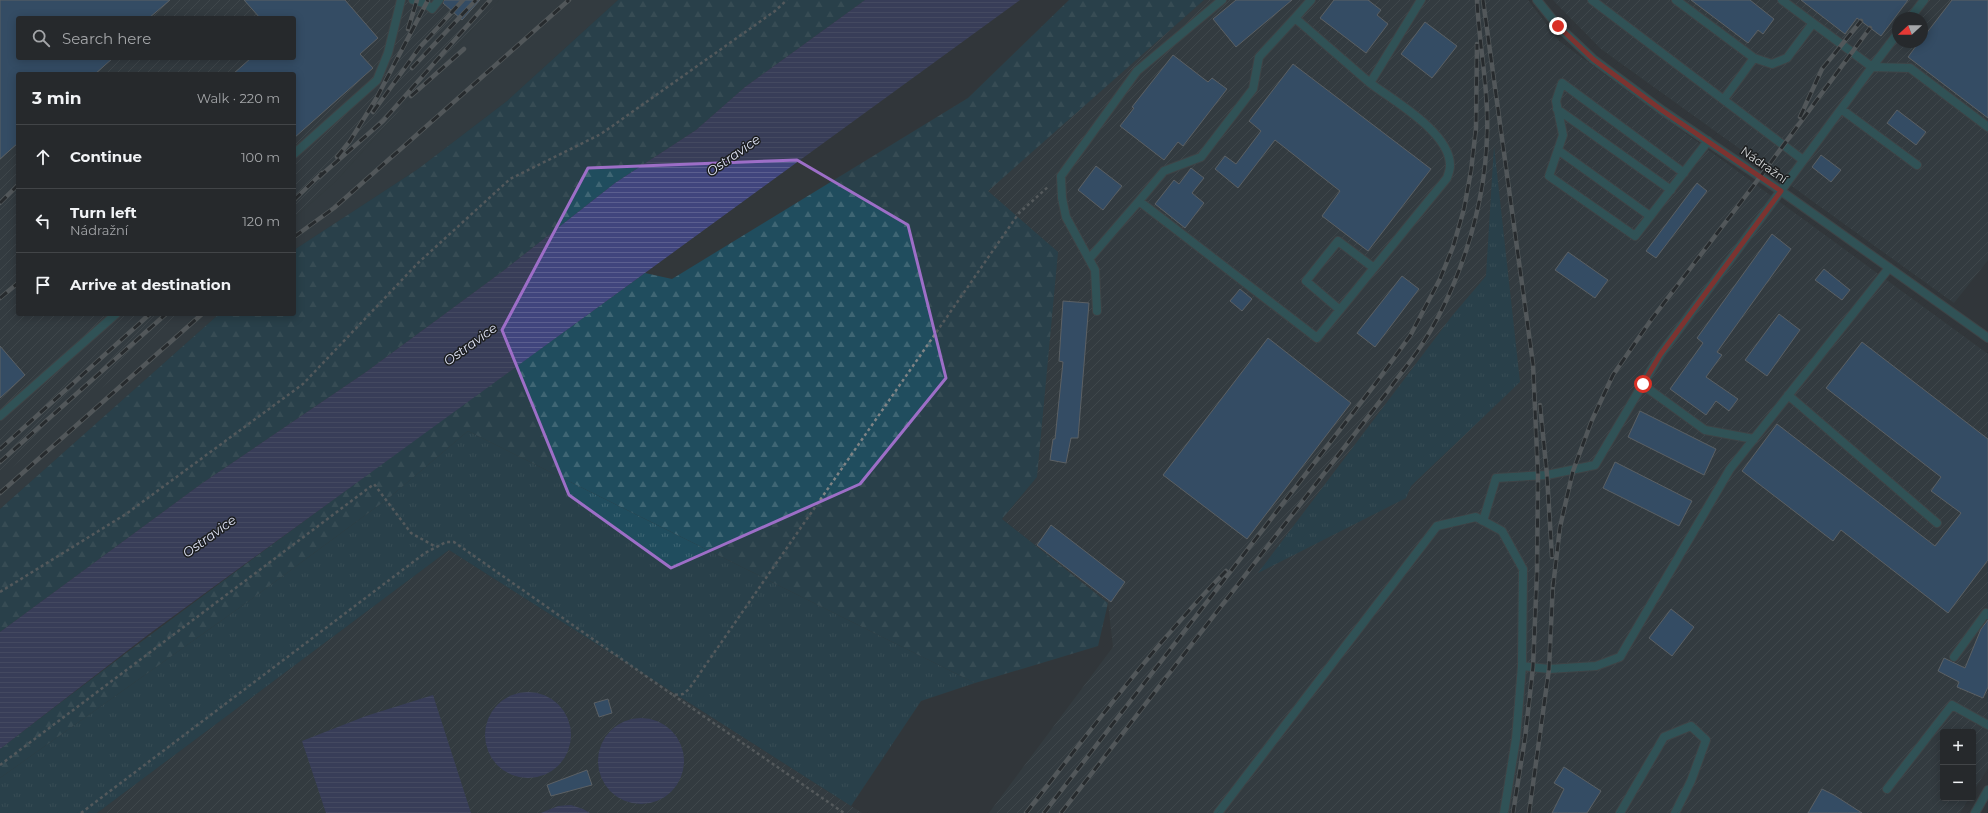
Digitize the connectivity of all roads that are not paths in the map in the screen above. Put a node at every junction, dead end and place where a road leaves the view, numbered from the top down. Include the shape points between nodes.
1 (401, 0) edge
2 (414, 0) edge
3 (439, 0) edge
4 (1222, 0) edge
5 (1311, 0) edge
6 (1421, 0) edge
7 (1537, 0) edge
8 (1592, 0) edge
9 (1676, 0) edge
10 (1782, 0) edge
11 (1924, 0) edge
12 (1915, 12) edge
13 (1295, 18) junction
14 (1813, 23) junction
15 (1892, 41) edge
16 (1754, 58) junction
17 (1872, 67) junction
18 (1370, 83) junction
19 (1724, 100) junction
20 (1557, 109) junction
21 (1841, 109) junction
22 (1988, 127) edge
23 (1708, 141) junction
24 (1558, 150) junction
25 (296, 152) edge
26 (1804, 160) junction
27 (1917, 165) dead end
28 (1684, 172) junction
29 (1671, 190) junction
30 (1781, 191) junction
31 (1139, 201) junction
32 (1650, 216) junction
33 (1089, 259) junction
34 (1374, 268) junction
35 (1889, 268) junction
36 (1340, 310) junction
37 (1097, 311) dead end
38 (114, 316) edge
39 (1988, 338) edge
40 (1643, 384) junction
41 (1788, 395) junction
42 (0, 416) edge
43 (1754, 439) junction
44 (1483, 521) junction
45 (1937, 523) dead end
46 (1988, 615) edge
47 (1954, 657) dead end
48 (1522, 666) junction
49 (1988, 725) edge
50 (1887, 789) dead end
51 (1988, 790) edge
52 (1218, 813) edge
53 (1504, 813) edge
54 (1620, 813) edge
55 (1675, 813) edge
56 (1975, 813) edge

1 - 25 street via 388,53 377,80
2 - 3 street via 432,9
4 - 33 street via 1137,71 1061,176 1066,217
5 - 13 street
6 - 18 street
7 - 23 street, Nádražní via 1558,26 1593,59
8 - 19 street
9 - 16 street
10 - 14 street
11 - 12 street
13 - 18 street
13 - 31 street via 1259,57 1253,89 1201,157 1164,171
14 - 16 street via 1787,58 1772,64
14 - 17 street
15 - 17 street
16 - 19 street
17 - 21 street
17 - 22 street via 1910,68
18 - 34 street via 1433,130 1446,148 1450,166 1447,178
19 - 26 street
20 - 24 street via 1563,135
20 - 28 street via 1556,101 1562,82
20 - 29 street
21 - 26 street
21 - 27 street
23 - 28 street
23 - 30 street, Nádražní
24 - 32 street
24 - 32 street via 1549,176 1635,236
26 - 30 street
28 - 29 street
29 - 32 street
30 - 35 street, Nádražní
30 - 40 street via 1660,355
31 - 33 street
31 - 36 street via 1317,338
33 - 37 street via 1095,270
34 - 36 street
34 - 36 street via 1338,241 1306,281
35 - 39 street, Nádražní
35 - 41 street
38 - 42 street
40 - 43 street via 1705,430
40 - 44 street via 1596,465 1547,475 1496,478
41 - 43 street
41 - 45 street
43 - 48 street via 1730,469 1620,657 1596,666 1549,669
44 - 48 street via 1502,531 1523,569
44 - 52 street via 1476,517 1437,526
46 - 47 street via 1986,613
48 - 53 street via 1516,739
49 - 50 street via 1952,705
51 - 56 street
54 - 55 street via 1664,737 1691,726 1706,740 1691,781

